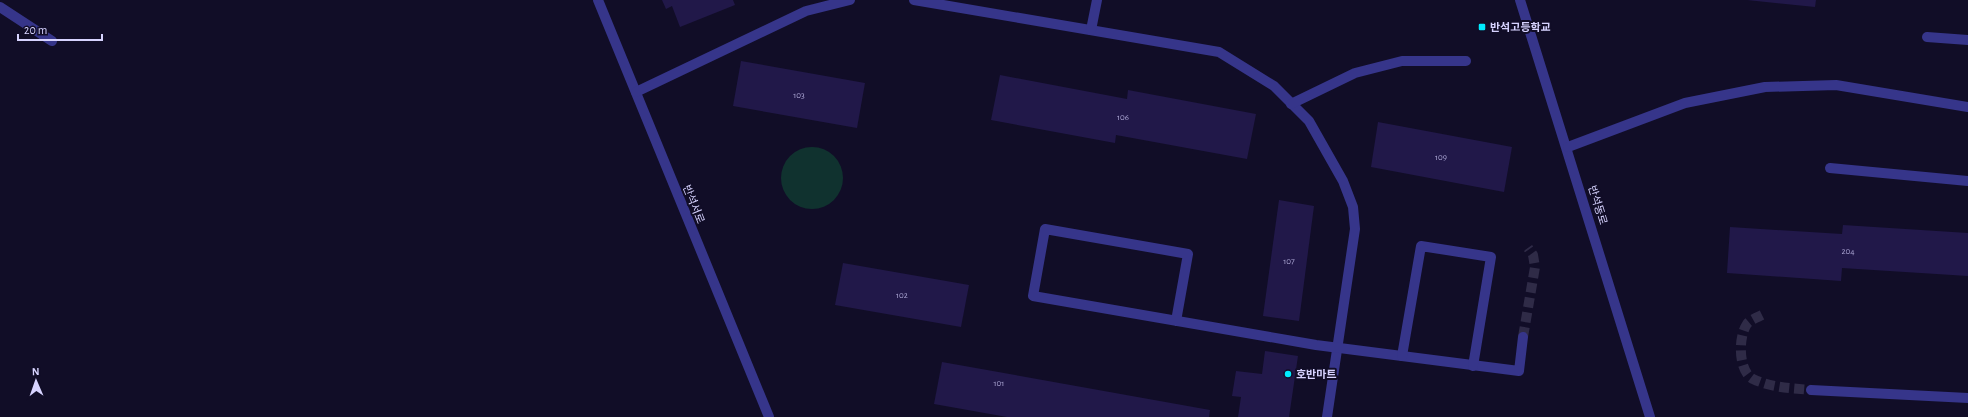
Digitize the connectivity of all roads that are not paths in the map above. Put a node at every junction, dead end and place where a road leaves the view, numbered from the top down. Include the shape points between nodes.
1 (598, 0) edge
2 (850, 0) edge
3 (914, 0) edge
4 (1097, 0) edge
5 (1520, 0) edge
6 (816, 4) edge
7 (0, 7) edge
8 (1091, 30) junction
9 (1927, 37) dead end
10 (1968, 40) edge
11 (52, 41) dead end
12 (1466, 61) dead end
13 (636, 92) junction
14 (1291, 104) junction
15 (1968, 106) edge
16 (1568, 147) junction
17 (1830, 168) dead end
18 (1968, 181) edge
19 (1176, 321) junction
20 (1523, 337) tunnel mouth
21 (1337, 348) junction
22 (1402, 356) junction
23 (1473, 366) junction
24 (1811, 390) tunnel mouth
25 (1968, 398) edge
26 (769, 417) edge
27 (1327, 417) edge
28 (1650, 417) edge

1 - 13 street, 반석서로
2 - 6 street
3 - 8 street
4 - 8 street
5 - 16 street, 반석동로
6 - 13 street
7 - 11 street
8 - 14 street via 1219,52 1274,86
9 - 10 street
12 - 14 street via 1402,62 1355,73
13 - 26 street, 반석서로
14 - 21 street via 1309,122 1343,181 1353,207 1354,229
15 - 16 street via 1836,85 1765,87 1685,103
16 - 28 street, 반석동로
17 - 18 street
19 - 19 street via 1033,296 1044,229 1188,254
19 - 21 street
20 - 23 street via 1519,371
21 - 22 street
21 - 27 street
22 - 23 street
22 - 23 street via 1421,246 1491,258
24 - 25 street

